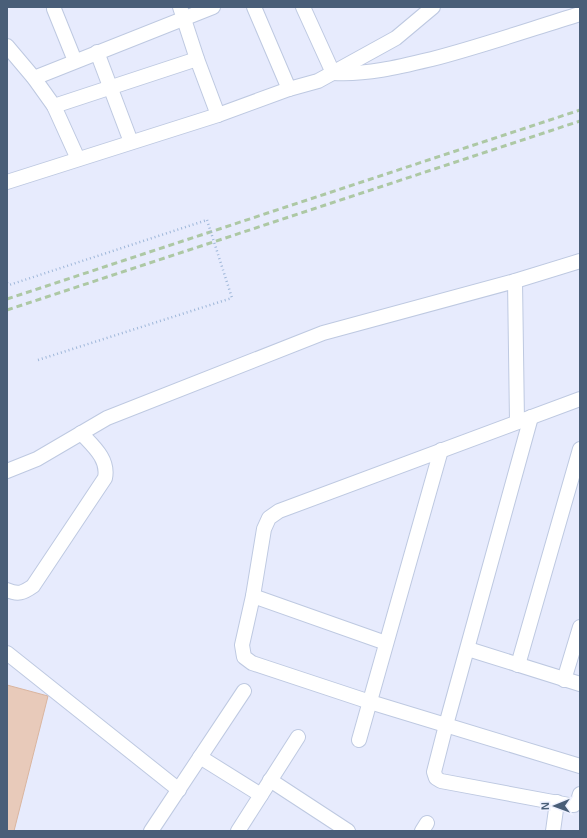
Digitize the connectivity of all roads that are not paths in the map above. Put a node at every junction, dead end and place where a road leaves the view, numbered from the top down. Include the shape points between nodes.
1 (212, 7) edge
2 (254, 7) edge
3 (303, 7) edge
4 (432, 7) edge
5 (54, 8) edge
6 (182, 12) edge
7 (580, 14) edge
8 (7, 46) edge
9 (97, 52) junction
10 (197, 59) junction
11 (75, 61) junction
12 (13, 62) edge
13 (333, 73) junction
14 (34, 78) junction
15 (111, 88) junction
16 (289, 89) junction
17 (54, 106) junction
18 (218, 115) junction
19 (131, 142) junction
20 (78, 159) junction
21 (7, 182) edge
22 (580, 261) edge
23 (515, 281) junction
24 (580, 399) edge
25 (532, 416) junction
26 (517, 422) junction
27 (81, 433) junction
28 (580, 449) edge
29 (441, 450) junction
30 (7, 471) edge
31 (7, 590) edge
32 (253, 596) junction
33 (580, 626) edge
34 (386, 643) junction
35 (468, 649) junction
36 (7, 653) edge
37 (518, 665) junction
38 (564, 680) junction
39 (580, 684) edge
40 (244, 690) dead end
41 (370, 702) junction
42 (446, 725) junction
43 (298, 737) dead end
44 (359, 740) dead end
45 (200, 757) junction
46 (580, 766) edge
47 (270, 780) junction
48 (179, 790) junction
49 (580, 794) edge
50 (261, 795) junction
51 (557, 802) junction
52 (151, 831) edge
53 (238, 831) edge
54 (348, 831) edge
55 (553, 831) edge

1 - 6 street
2 - 16 street
3 - 13 street
4 - 13 street via 396,38
5 - 11 street
6 - 9 street
6 - 10 street
7 - 13 street via 458,52 399,67 350,74
8 - 12 street
9 - 11 street
9 - 15 street
10 - 15 street
10 - 18 street
11 - 14 street
12 - 14 street
13 - 16 street via 318,81
14 - 17 street
15 - 17 street
15 - 19 street
16 - 18 street
17 - 20 street
18 - 19 street
19 - 20 street
20 - 21 street
22 - 23 street
23 - 26 street
23 - 27 street via 323,333 107,418
24 - 25 street
25 - 26 street
25 - 35 street
26 - 29 street
27 - 30 street via 36,459
27 - 31 street via 99,453 107,471 105,478 33,586 18,594
28 - 37 street
29 - 32 street via 279,511 269,518 264,529
29 - 34 street
32 - 34 street
32 - 41 street via 242,645 244,657 252,662
33 - 38 street
34 - 41 street
35 - 37 street
35 - 42 street
36 - 48 street
37 - 38 street
38 - 39 street
40 - 45 street
41 - 42 street
41 - 44 street
42 - 46 street
42 - 51 street via 434,772 436,778
43 - 47 street
45 - 48 street
45 - 50 street
47 - 50 street
47 - 54 street
48 - 52 street
49 - 51 street via 574,805
50 - 53 street
51 - 55 street

